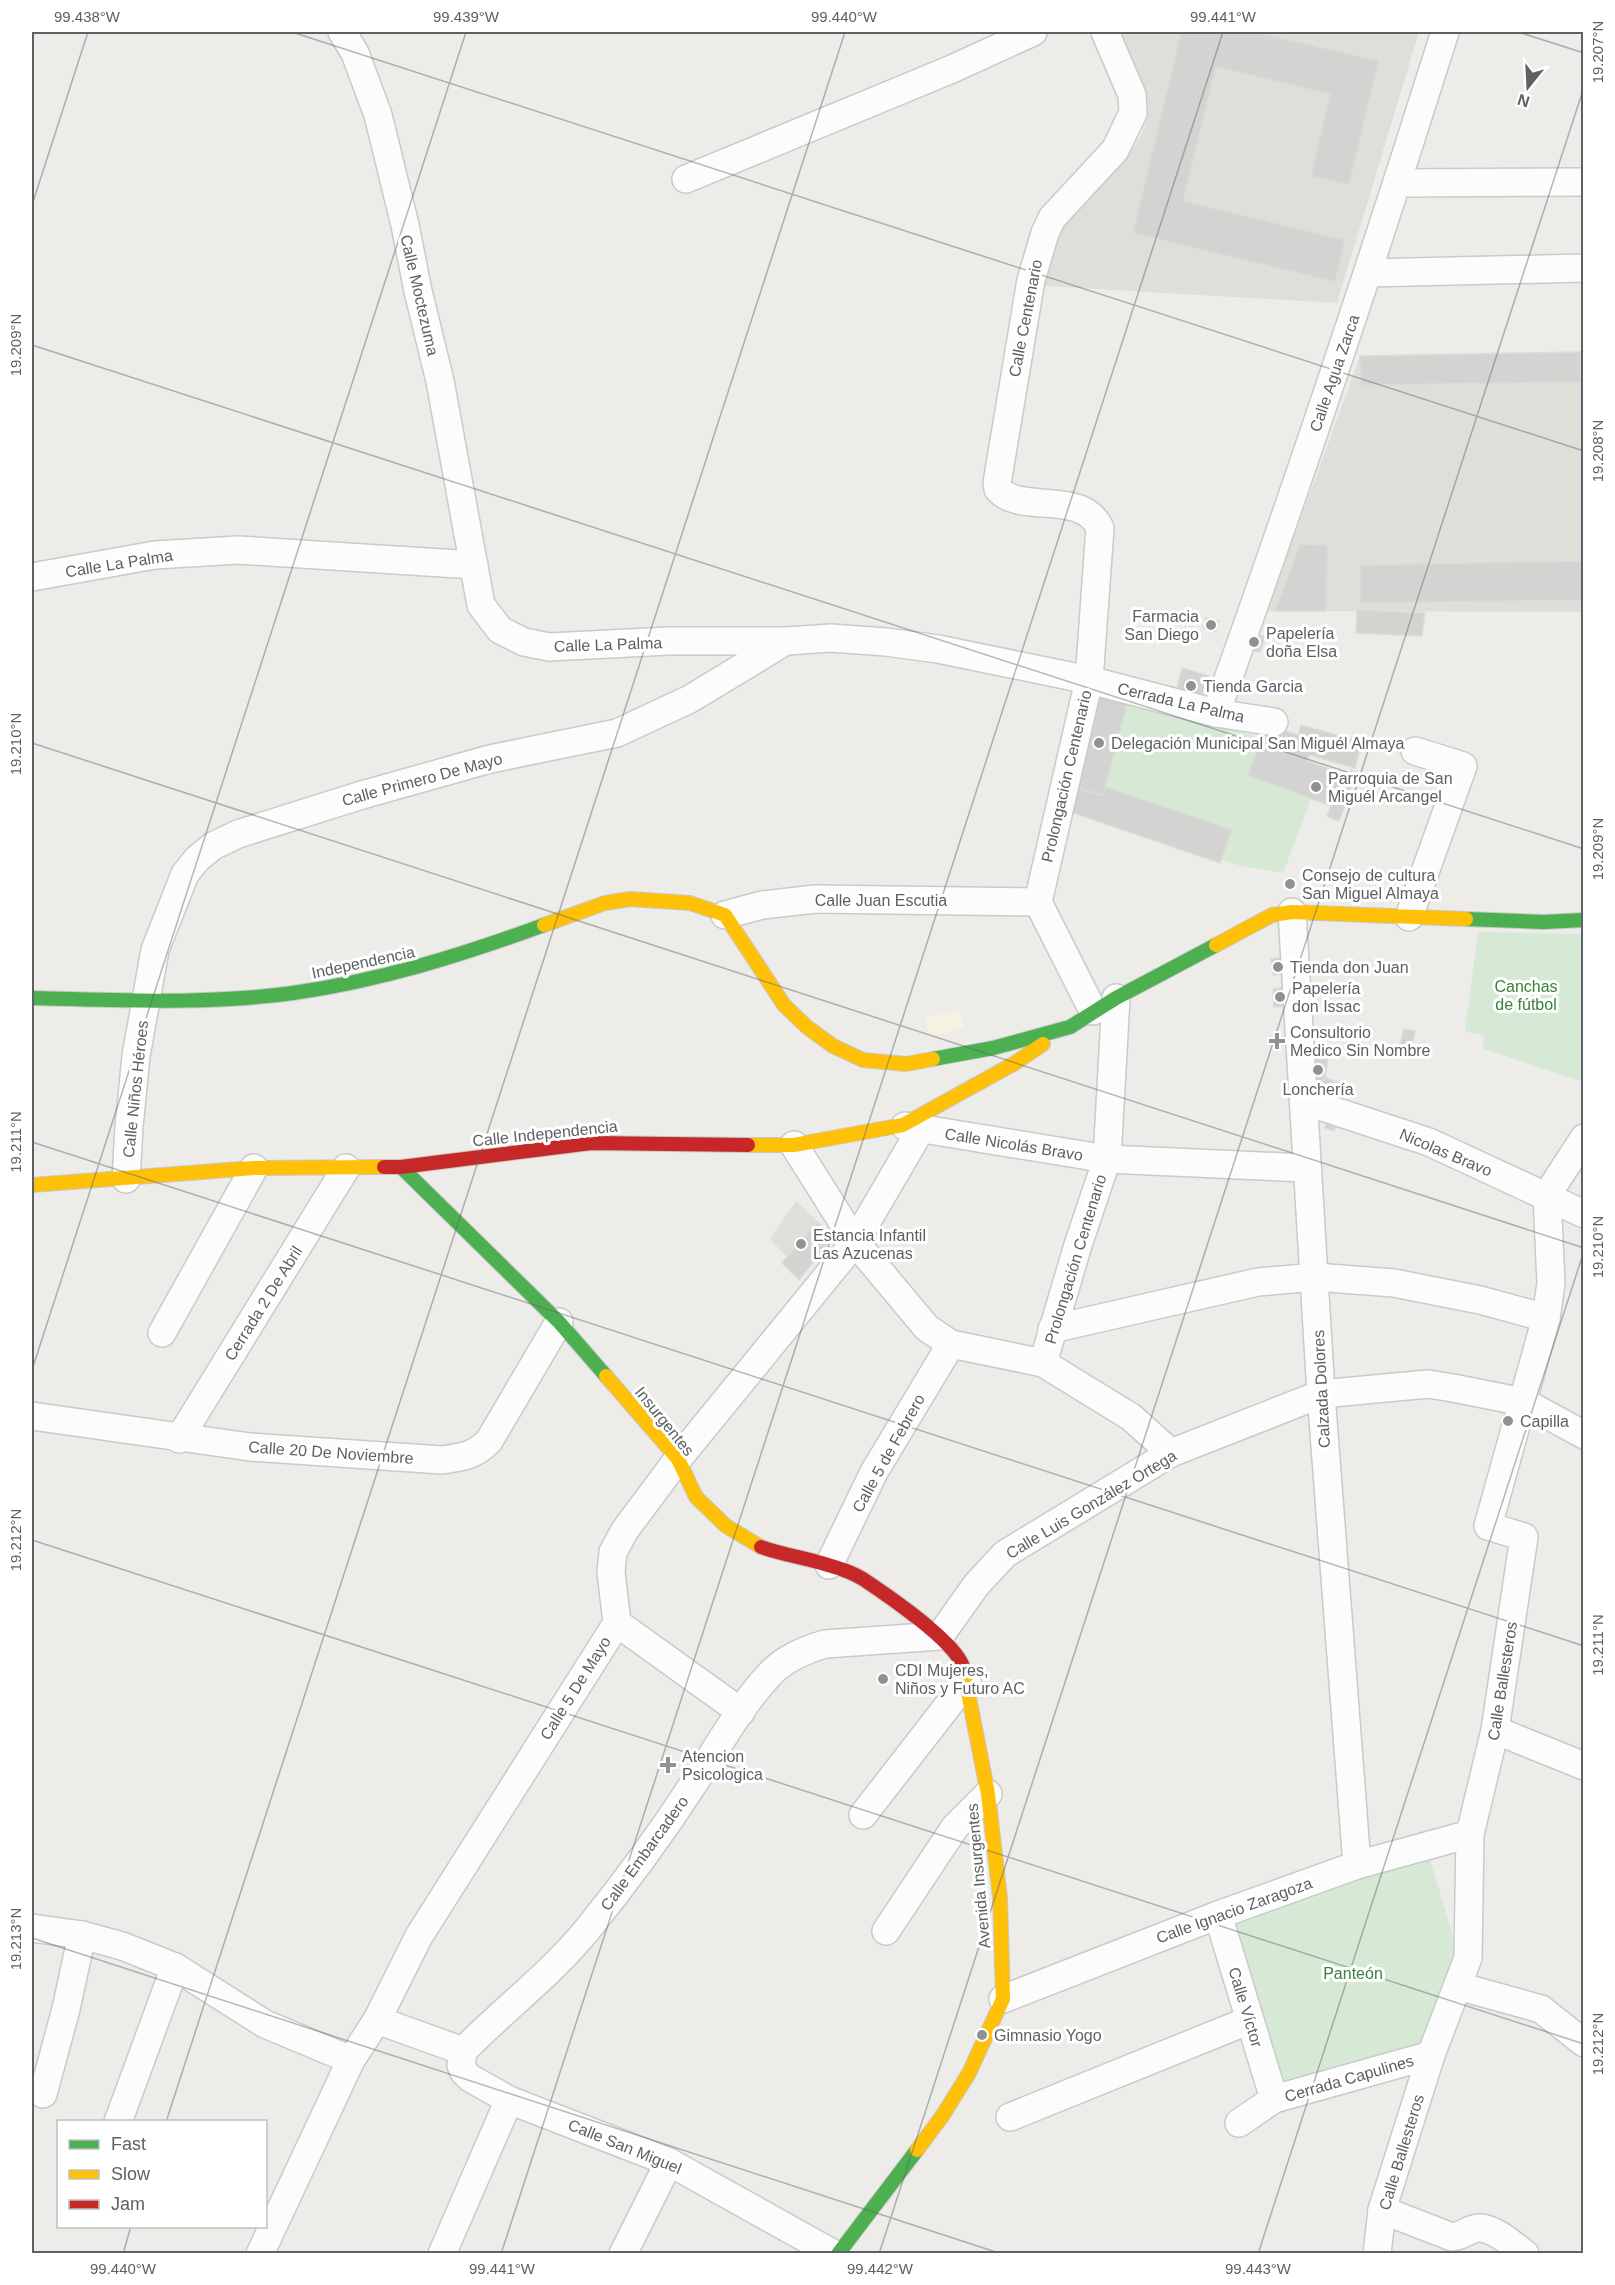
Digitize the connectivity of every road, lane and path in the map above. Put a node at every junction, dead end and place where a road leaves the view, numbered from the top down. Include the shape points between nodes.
1 (342, 32) edge
2 (1033, 32) edge
3 (1106, 32) edge
4 (1445, 32) edge
5 (687, 179) dead end
6 (1584, 182) edge
7 (1398, 183) junction
8 (1584, 268) edge
9 (1368, 273) junction
10 (1100, 528) joint
11 (474, 565) junction
12 (32, 577) edge
13 (786, 641) junction
14 (1089, 681) junction
15 (1216, 713) junction
16 (1274, 722) dead end
17 (1415, 751) dead end
18 (1038, 902) junction
19 (1292, 912) junction
20 (725, 915) junction
21 (1409, 917) junction
22 (1584, 920) edge
23 (32, 998) edge
24 (146, 1000) junction
25 (1104, 1004) junction
26 (1070, 1027) junction
27 (1304, 1101) junction
28 (912, 1127) junction
29 (1584, 1138) edge
30 (794, 1145) junction
31 (1107, 1160) junction
32 (401, 1167) junction
33 (254, 1168) junction
34 (346, 1168) junction
35 (1306, 1168) junction
36 (126, 1179) junction
37 (32, 1185) edge
38 (1547, 1195) junction
39 (1584, 1214) edge
40 (855, 1242) junction
41 (1315, 1277) junction
42 (1546, 1318) junction
43 (559, 1322) junction
44 (1052, 1329) junction
45 (162, 1333) dead end
46 (951, 1344) junction
47 (1043, 1363) junction
48 (1320, 1394) junction
49 (1524, 1402) junction
50 (32, 1416) edge
51 (1584, 1435) edge
52 (179, 1438) junction
53 (1172, 1453) junction
54 (678, 1459) junction
55 (830, 1565) junction
56 (616, 1623) junction
57 (940, 1636) junction
58 (967, 1681) junction
59 (741, 1712) junction
60 (1495, 1730) junction
61 (1584, 1766) edge
62 (987, 1794) junction
63 (863, 1815) dead end
64 (1470, 1834) junction
65 (1357, 1865) junction
66 (1218, 1915) junction
67 (32, 1928) edge
68 (885, 1931) dead end
69 (82, 1935) junction
70 (175, 1967) junction
71 (1458, 1986) junction
72 (1003, 1999) junction
73 (377, 2020) junction
74 (1250, 2020) junction
75 (1584, 2043) edge
76 (463, 2051) junction
77 (1431, 2055) junction
78 (351, 2060) junction
79 (43, 2094) dead end
80 (1274, 2099) junction
81 (509, 2100) junction
82 (1011, 2117) dead end
83 (118, 2120) edge
84 (1239, 2123) dead end
85 (669, 2162) junction
86 (1382, 2210) junction
87 (260, 2253) edge
88 (442, 2253) edge
89 (623, 2253) edge
90 (836, 2253) edge
91 (1377, 2253) edge
92 (1526, 2253) edge

1 - 11 street, Calle Moctezuma via 355,53 378,115 440,381
2 - 5 street
3 - 10 street, Calle Centenario via 1132,95 1133,112 1114,150 1052,219 1045,233 1030,280 997,483 1009,498 1088,513
4 - 7 street, Calle Agua Zarca
6 - 7 street
7 - 9 street, Calle Agua Zarca
8 - 9 street
9 - 15 street, Calle Agua Zarca
10 - 14 street, Prolongación Centenario
11 - 12 street, Calle La Palma via 238,550 155,555
11 - 13 street, Calle La Palma via 481,605 500,630 524,642 549,647
13 - 14 street, Calle La Palma via 831,638 886,642
13 - 24 street, Calle Primero De Mayo via 690,699 617,733 490,759 282,819 213,846 185,874 174,897 155,950
14 - 15 street, Cerrada La Palma
14 - 18 street, Prolongación Centenario
15 - 16 street, Cerrada La Palma
17 - 21 street via 1463,766
18 - 20 street, Calle Juan Escutia via 815,899 762,905
18 - 25 street, Prolongación Centenario
19 - 21 street, Calle Independencia
19 - 25 street, Calle Independencia via 1272,915
19 - 27 street, Calzada Dolores
20 - 24 street, Independencia via 690,903 630,899 605,903 422,967 328,988 275,995
20 - 26 street, Calle Independencia via 784,1005 832,1046 863,1060 906,1064 945,1058
21 - 22 street, Calle Independencia
23 - 24 street, Independencia
24 - 36 street, Calle Niños Héroes via 136,1056
25 - 26 street, Calle Independencia
25 - 31 street, Prolongación Centenario
26 - 28 street, Calle Independencia
27 - 35 street, Calzada Dolores
27 - 38 street, Nicolas Bravo via 1429,1142
28 - 30 street, Calle Independencia
28 - 31 street, Calle Nicolás Bravo
28 - 40 street, Calle 5 De Mayo
29 - 38 street
30 - 32 street, Calle Independencia via 591,1143
30 - 40 street
31 - 35 street, Calle Nicolás Bravo
31 - 44 street, Prolongación Centenario
32 - 34 street, Calle Independencia
32 - 43 street, Insurgentes
33 - 34 street, Calle Independencia
33 - 36 street, Calle Independencia
33 - 45 street
34 - 52 street, Cerrada 2 De Abril
35 - 41 street, Calzada Dolores
36 - 37 street, Calle Independencia
38 - 39 street, Nicolas Bravo
38 - 42 street, Calle Ballesteros via 1551,1283
40 - 46 street via 927,1328
40 - 54 street, Calle 5 De Mayo
41 - 42 street via 1394,1283
41 - 44 street via 1258,1282
41 - 48 street, Calzada Dolores
42 - 49 street, Calle Ballesteros
43 - 52 street, Calle 20 De Noviembre via 489,1441 464,1457 442,1460 275,1450
43 - 54 street, Insurgentes
44 - 47 street, Prolongación Centenario
46 - 47 street
46 - 55 street, Calle 5 de Febrero via 874,1472
47 - 53 street, Prolongación Centenario via 1131,1417
48 - 49 street, Calle Luis González Ortega via 1428,1384
48 - 53 street, Calle Luis González Ortega
48 - 65 street, Calzada Dolores
49 - 51 street, Calle Luis González Ortega
49 - 60 street, Calle Ballesteros via 1488,1526 1524,1537
50 - 52 street, Calle 20 De Noviembre
53 - 57 street, Calle Luis González Ortega via 1005,1554 977,1584
54 - 55 street, Insurgentes via 696,1497 726,1526 758,1546
54 - 56 street, Calle 5 De Mayo via 613,1552
55 - 57 street, Insurgentes via 880,1590
56 - 59 street
56 - 73 street, Calle 5 De Mayo via 419,1936
57 - 58 street, Avenida Insurgentes via 960,1657
57 - 59 street, Calle Embarcadero via 825,1644 807,1649 770,1674
58 - 62 street, Avenida Insurgentes
58 - 63 street
59 - 76 street, Calle Embarcadero via 653,1846 585,1932
60 - 61 street
60 - 64 street, Calle Ballesteros
62 - 68 street via 955,1827
62 - 72 street, Avenida Insurgentes via 1000,1898
64 - 65 street, Calle Ignacio Zaragoza
64 - 71 street, Calle Ballesteros via 1468,1958
65 - 66 street, Calle Ignacio Zaragoza
66 - 72 street, Calle Ignacio Zaragoza
66 - 74 street, Calle Víctor
67 - 69 street
69 - 70 street
69 - 79 street
70 - 78 street via 265,2024
70 - 83 street
71 - 75 street via 1541,2009
71 - 77 street, Calle Ballesteros
72 - 90 street, Avenida Insurgentes via 969,2073 944,2115
73 - 76 street
73 - 78 street, Calle 5 De Mayo
74 - 80 street, Calle Víctor
74 - 82 street
76 - 81 street, Calle San Miguel via 464,2072
77 - 80 street, Cerrada Capulines
77 - 86 street, Calle Ballesteros
78 - 87 street, Calle 5 De Mayo
80 - 84 street, Cerrada Capulines
81 - 85 street, Calle San Miguel
81 - 88 street
85 - 89 street
85 - 90 street, Calle San Miguel
86 - 91 street, Calle Ballesteros
86 - 92 street via 1452,2237 1479,2228 1490,2231

